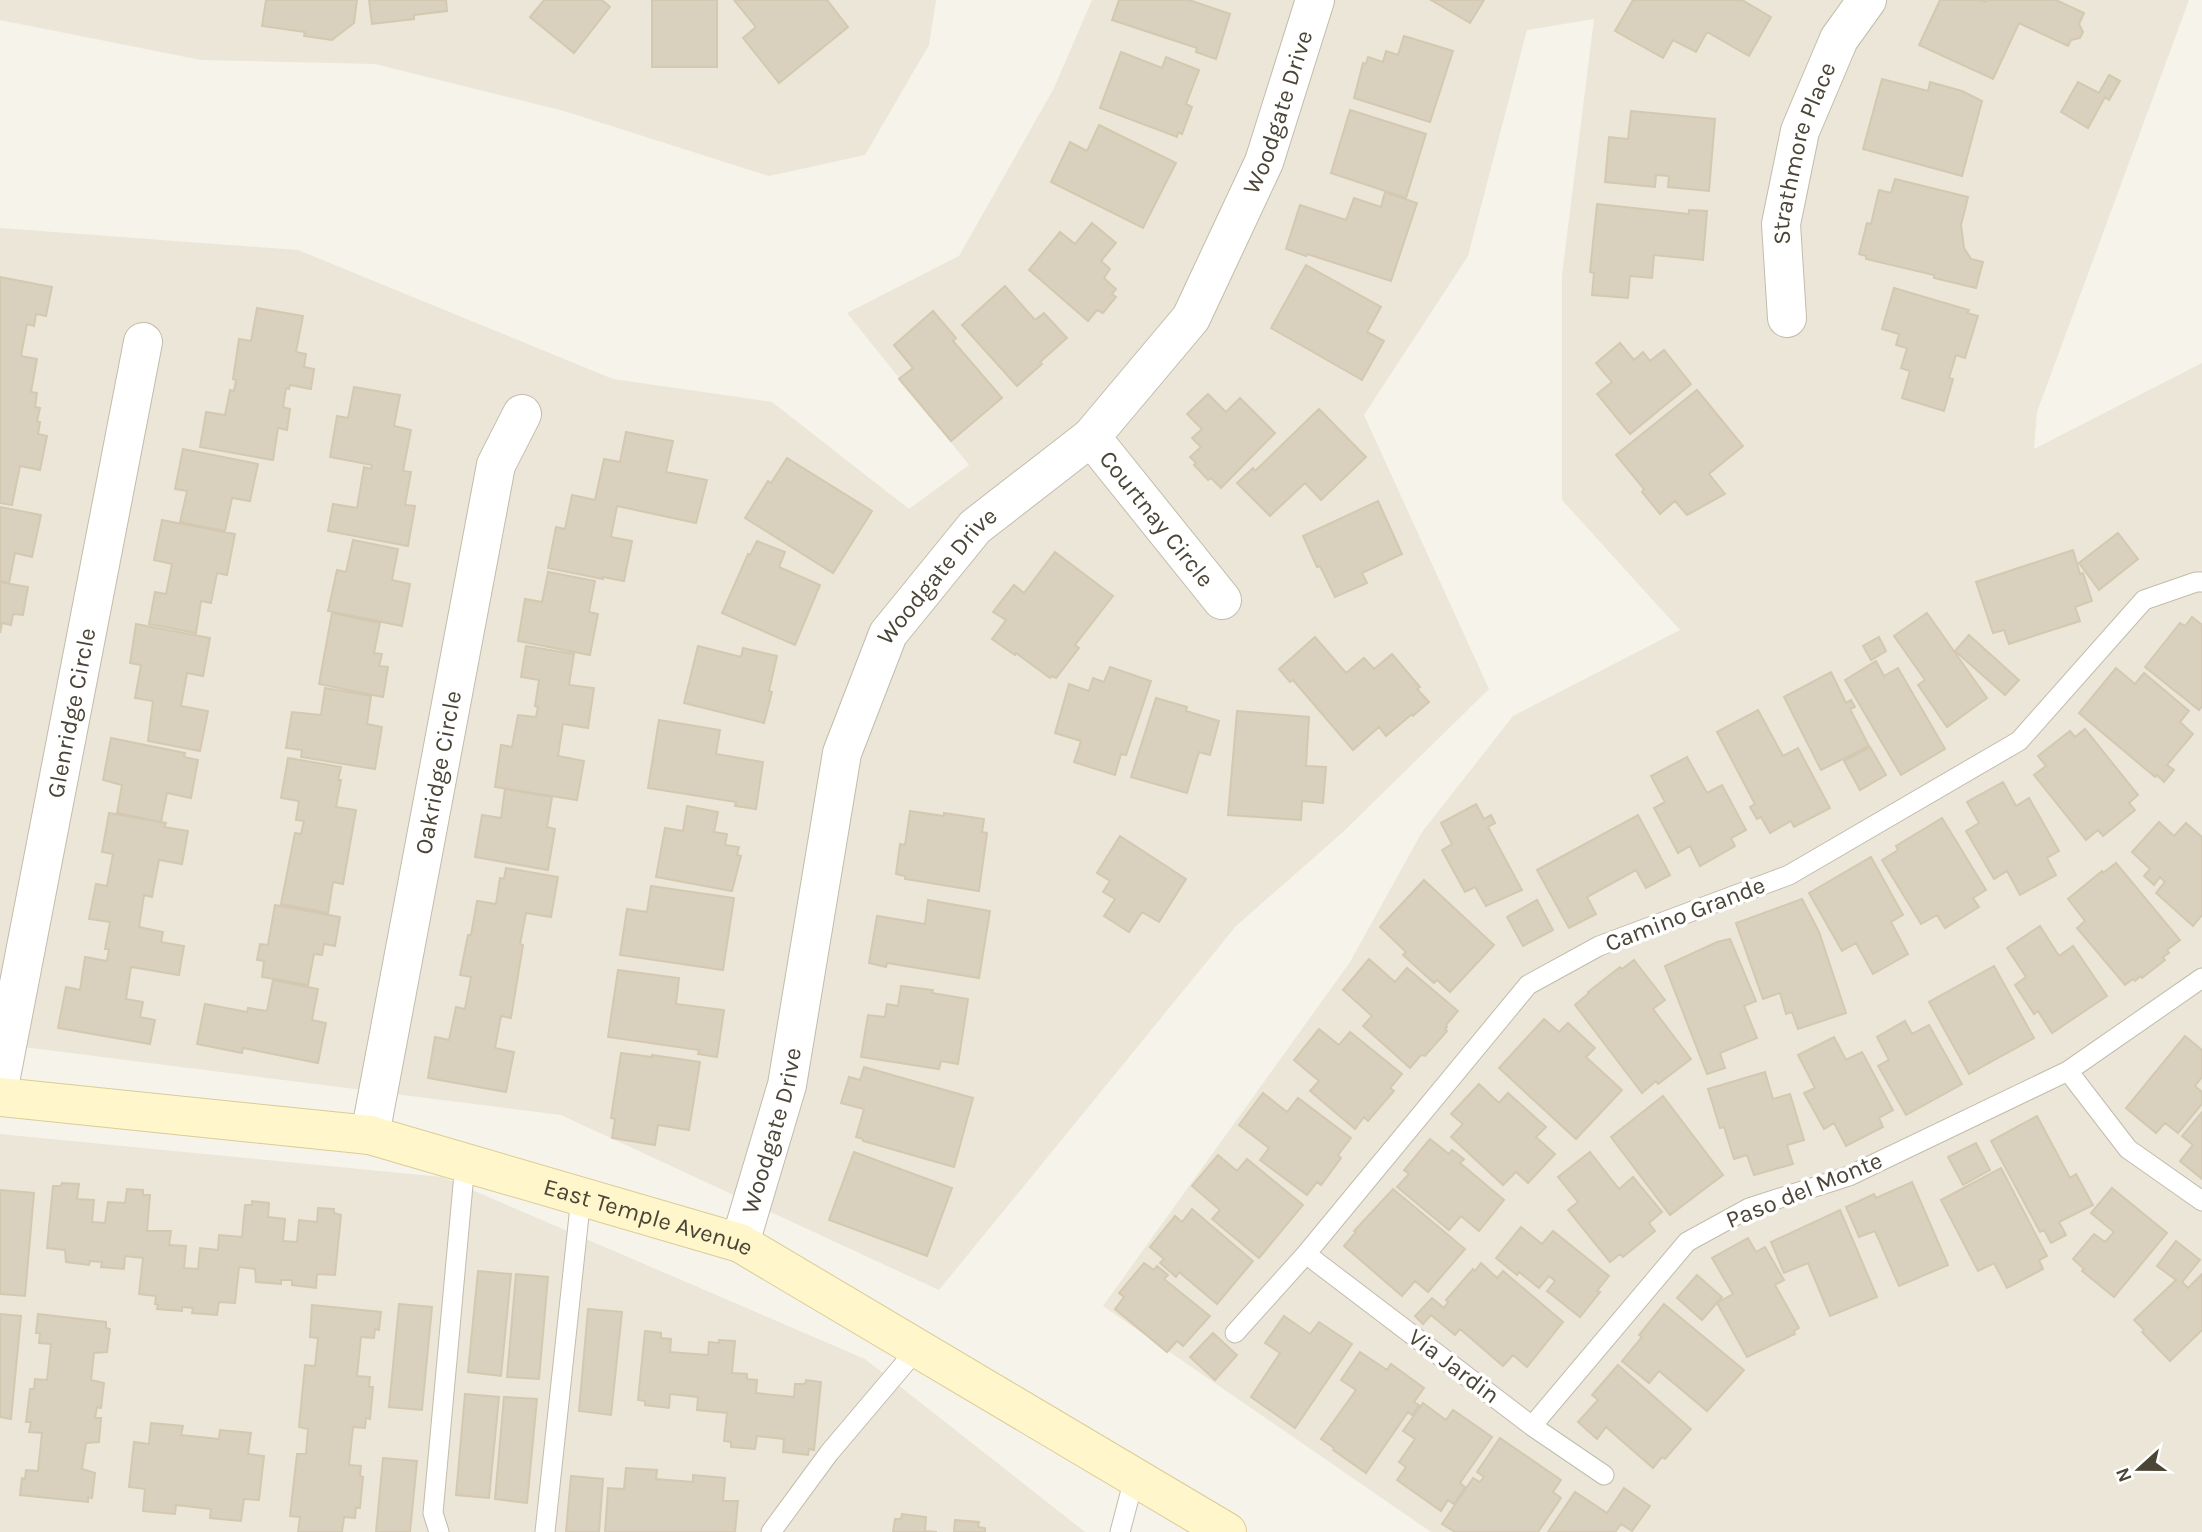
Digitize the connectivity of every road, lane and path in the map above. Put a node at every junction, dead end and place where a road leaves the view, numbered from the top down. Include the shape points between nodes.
1 (1315, 0) edge
2 (1867, 0) edge
3 (1787, 318) dead end
4 (143, 342) dead end
5 (522, 414) dead end
6 (1091, 437) junction
7 (2202, 582) edge
8 (1222, 600) dead end
9 (2202, 978) edge
10 (2068, 1071) junction
11 (0, 1082) edge
12 (0, 1097) edge
13 (370, 1135) junction
14 (465, 1163) junction
15 (581, 1197) junction
16 (2202, 1201) edge
17 (740, 1243) junction
18 (1306, 1254) junction
19 (1235, 1333) dead end
20 (917, 1349) junction
21 (1532, 1426) junction
22 (1604, 1475) dead end
23 (1134, 1479) junction
24 (439, 1532) edge
25 (545, 1532) edge
26 (771, 1532) edge
27 (1120, 1532) edge
28 (1227, 1532) edge

1 - 6 street, Woodgate Drive via 1264,162 1191,318
2 - 3 street, Strathmore Place via 1839,39 1800,131 1781,224
4 - 11 street, Glenridge Circle
5 - 13 street, Oakridge Circle via 496,465
6 - 8 street, Courtnay Circle
6 - 17 street, Woodgate Drive via 975,527 888,634 842,753 787,1085
7 - 18 lane, Camino Grande via 2144,600 2019,741 1789,876 1599,946 1528,985
9 - 10 lane, Paso del Monte
10 - 16 lane via 2128,1149
10 - 21 lane, Paso del Monte via 1849,1176 1749,1208 1687,1242
12 - 13 main road, East Temple Avenue
13 - 14 main road, East Temple Avenue
14 - 15 main road, East Temple Avenue
14 - 24 lane via 433,1513
15 - 17 main road, East Temple Avenue
15 - 25 lane
17 - 20 main road, East Temple Avenue
18 - 19 lane, Camino Grande
18 - 21 lane, Via Jardin
20 - 23 main road, East Temple Avenue
20 - 26 lane via 829,1453
21 - 22 lane, Via Jardin
23 - 27 lane
23 - 28 main road, East Temple Avenue

